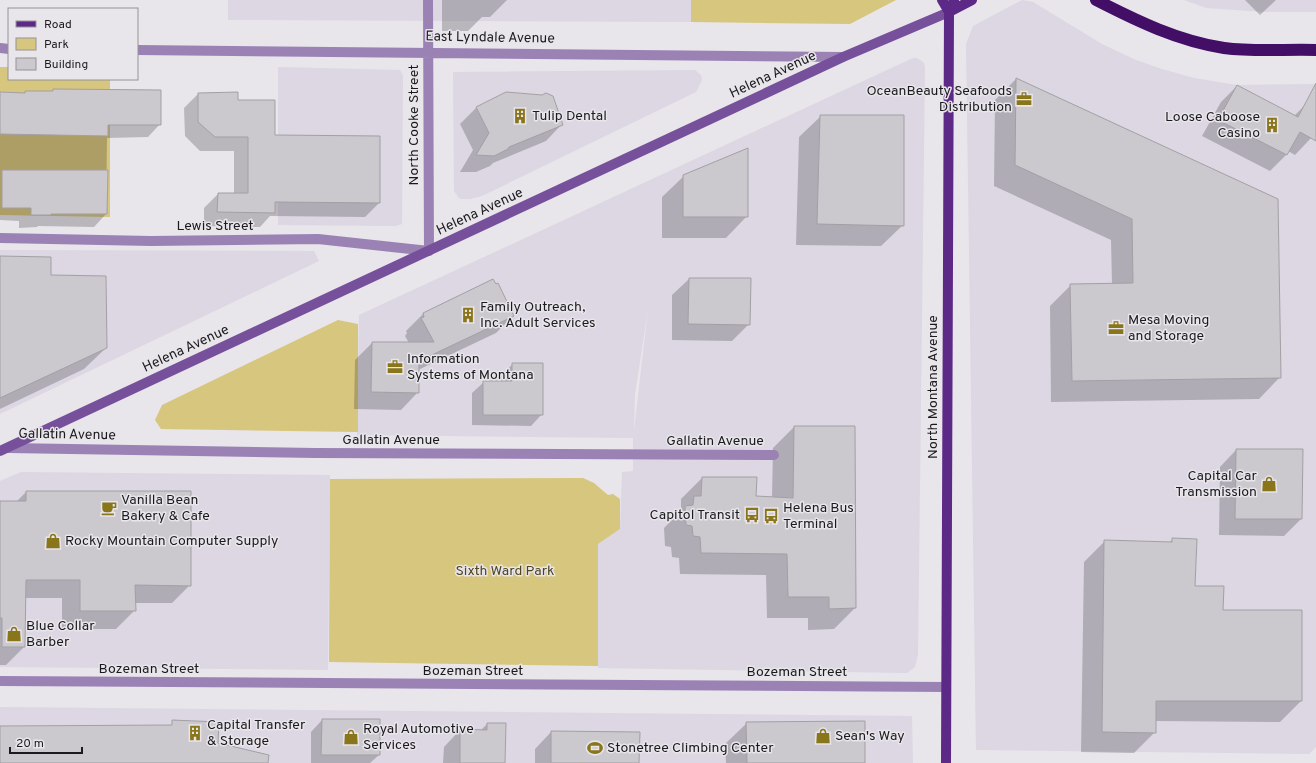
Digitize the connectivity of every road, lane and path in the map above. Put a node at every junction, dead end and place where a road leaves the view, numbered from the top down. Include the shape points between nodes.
1 (428, 0) edge
2 (942, 0) edge
3 (954, 0) edge
4 (972, 0) edge
5 (1096, 0) edge
6 (949, 12) junction
7 (138, 50) edge
8 (1316, 50) edge
9 (428, 53) junction
10 (843, 57) junction
11 (0, 238) edge
12 (429, 251) junction
13 (4, 450) edge
14 (774, 455) dead end
15 (0, 682) edge
16 (946, 687) junction
17 (946, 763) edge

1 - 9 street, North Cooke Street
2 - 6 main road
3 - 6 main road, North Montana Avenue
4 - 6 main road, Helena Avenue
5 - 8 highway via 1129,17 1187,40 1225,48
6 - 10 street, Helena Avenue
6 - 16 main road, North Montana Avenue
7 - 9 street, East Lyndale Avenue
9 - 10 street, East Lyndale Avenue
9 - 12 street, North Cooke Street
10 - 12 street, Helena Avenue
11 - 12 street, Lewis Street via 151,241 318,240
12 - 13 street, Helena Avenue
13 - 14 street, Gallatin Avenue
15 - 16 street, Bozeman Street
16 - 17 main road, North Montana Avenue

